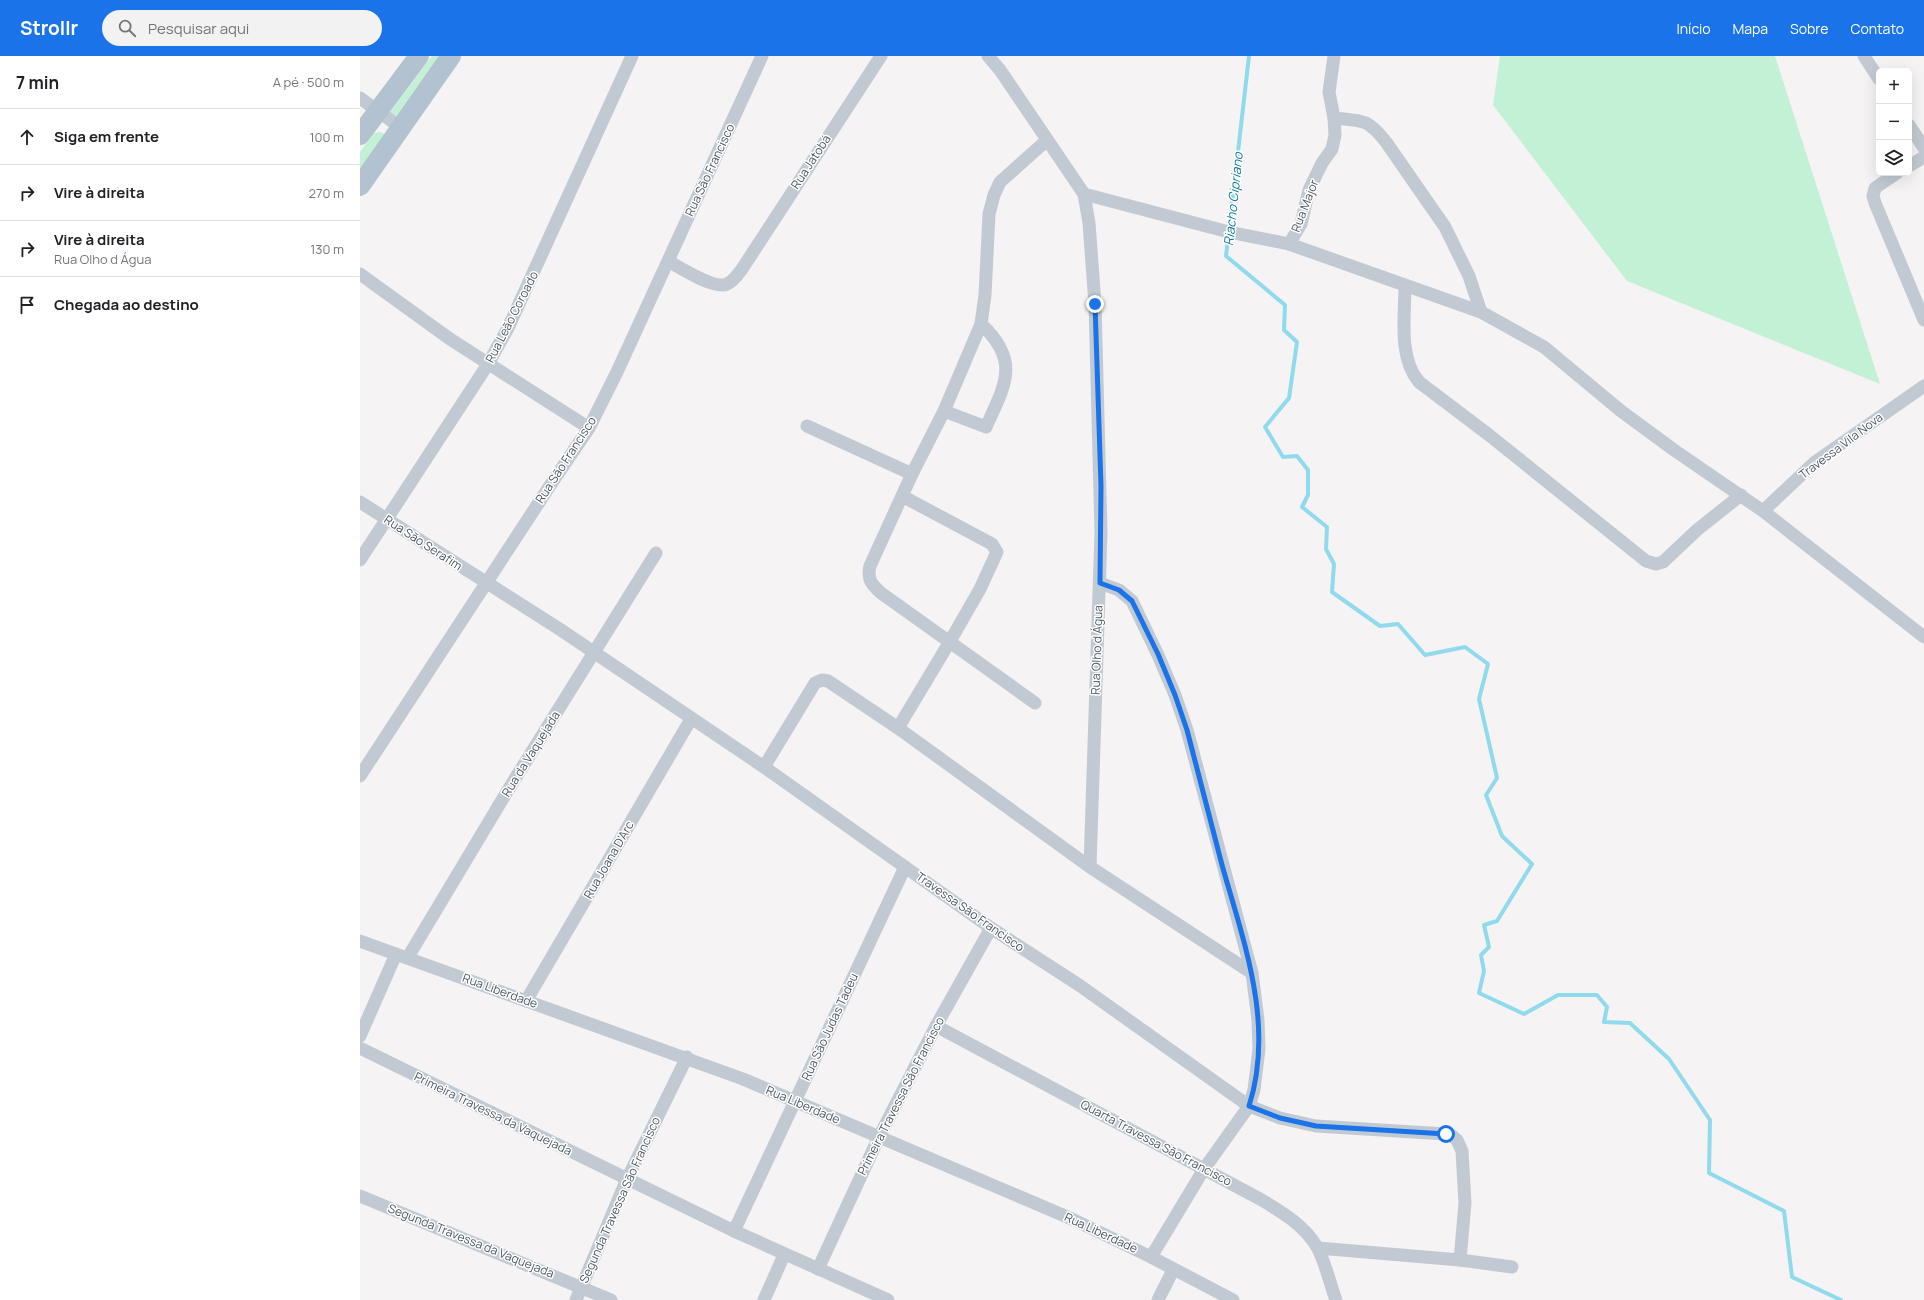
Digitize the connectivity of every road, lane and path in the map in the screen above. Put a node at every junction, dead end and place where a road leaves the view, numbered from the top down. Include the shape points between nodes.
1 (419, 56) edge
2 (451, 56) edge
3 (632, 56) edge
4 (762, 56) edge
5 (881, 56) edge
6 (988, 56) edge
7 (1334, 56) edge
8 (1864, 56) edge
9 (1876, 74) edge
10 (360, 98) edge
11 (378, 111) junction
12 (1334, 118) junction
13 (400, 127) junction
14 (1912, 130) edge
15 (360, 136) edge
16 (1046, 141) junction
17 (1924, 148) edge
18 (1924, 157) edge
19 (1912, 164) edge
20 (1893, 176) edge
21 (360, 186) edge
22 (1084, 194) junction
23 (1289, 244) junction
24 (668, 261) junction
25 (360, 274) edge
26 (1405, 285) junction
27 (1481, 312) junction
28 (1924, 320) edge
29 (981, 324) junction
30 (488, 364) junction
31 (1924, 386) edge
32 (944, 411) junction
33 (807, 426) dead end
34 (589, 428) junction
35 (912, 474) junction
36 (1741, 495) junction
37 (902, 496) junction
38 (360, 502) edge
39 (1763, 511) junction
40 (386, 519) junction
41 (656, 553) dead end
42 (360, 560) edge
43 (486, 583) junction
44 (1100, 583) junction
45 (1922, 633) edge
46 (950, 643) junction
47 (594, 653) junction
48 (1035, 702) dead end
49 (691, 719) junction
50 (898, 728) junction
51 (764, 767) junction
52 (360, 776) edge
53 (905, 866) junction
54 (1090, 867) junction
55 (992, 928) junction
56 (360, 941) edge
57 (402, 956) junction
58 (1252, 973) junction
59 (526, 1001) junction
60 (936, 1026) junction
61 (360, 1036) edge
62 (360, 1048) edge
63 (687, 1057) junction
64 (796, 1101) junction
65 (1249, 1106) junction
66 (879, 1137) junction
67 (1204, 1169) junction
68 (627, 1179) junction
69 (360, 1196) edge
70 (734, 1231) junction
71 (1318, 1248) junction
72 (784, 1255) junction
73 (1151, 1257) junction
74 (1460, 1260) junction
75 (1512, 1267) dead end
76 (818, 1269) junction
77 (1173, 1270) junction
78 (581, 1287) junction
79 (576, 1300) edge
80 (611, 1300) edge
81 (764, 1300) edge
82 (888, 1300) edge
83 (1158, 1300) edge
84 (1233, 1300) edge
85 (1336, 1300) edge

1 - 11 main road
2 - 13 main road
3 - 30 street, Rua Leão Coroado via 508,328
4 - 24 street, Rua São Francisco
5 - 24 street, Rua Jatobá via 731,282 721,286 707,282
6 - 16 street via 1000,70
7 - 12 street, Rua Major via 1329,92
8 - 9 street
10 - 11 street
11 - 13 street
11 - 15 main road
12 - 23 street, Rua Major via 1335,135 1332,149 1322,163 1310,190 1301,224
12 - 27 street via 1364,121 1386,142 1445,227 1469,276
13 - 21 main road
14 - 17 street
16 - 22 street
16 - 29 street via 1000,182 994,195 990,214
18 - 19 street
20 - 28 street via 1875,188 1873,196
22 - 23 street, Rua Major via 1229,232
22 - 44 street, Rua Olho d Água via 1089,223 1095,304 1101,493
23 - 26 street
24 - 34 street, Rua São Francisco
25 - 30 street
26 - 27 street
26 - 36 street via 1406,351 1412,373 1419,382 1646,561 1656,564 1663,562 1696,530
27 - 36 street via 1544,347 1645,429
29 - 32 street
29 - 32 street via 998,342 1003,353 1007,367 1002,391 986,427
30 - 34 street
30 - 40 street, Rua Leão Coroado
31 - 39 street, Travessa Vila Nova via 1815,462
32 - 35 street
33 - 35 street
34 - 43 street, Rua São Francisco
35 - 37 street
36 - 39 street
37 - 46 street via 870,566 869,580 881,593
37 - 46 street via 997,549 996,556
38 - 40 street, Rua São Serafim
39 - 45 street
40 - 42 street, Rua Leão Coroado
40 - 43 street, Rua São Serafim
41 - 47 street, Rua da Vaquejada
43 - 47 street, Rua São Serafim
43 - 52 street, Rua São Francisco
44 - 54 street, Rua Olho d Água
44 - 58 street via 1119,590 1132,601 1175,695 1189,737
46 - 48 street
46 - 50 street
47 - 49 street, Travessa São Francisco
47 - 57 street, Rua da Vaquejada
49 - 51 street, Travessa São Francisco
49 - 59 street, Rua Joana D'Arc
50 - 51 street via 836,685 822,680 815,683
50 - 54 street
51 - 53 street, Travessa São Francisco
53 - 55 street, Travessa São Francisco
53 - 64 street, Rua São Judas Tadeu
54 - 58 street
55 - 60 street, Primeira Travessa São Francisco
55 - 65 street, Travessa São Francisco via 1079,985
56 - 57 street, Rua Liberdade
57 - 59 street, Rua Liberdade
57 - 61 street, Rua da Vaquejada
58 - 65 street via 1260,1050
59 - 63 street, Rua Liberdade
60 - 66 street, Primeira Travessa São Francisco
60 - 67 street, Quarta Travessa São Francisco
62 - 68 street, Primeira Travessa da Vaquejada
63 - 64 street, Rua Liberdade
63 - 68 street, Segunda Travessa São Francisco
64 - 66 street, Rua Liberdade
64 - 70 street, Rua São Judas Tadeu
65 - 67 street
65 - 74 street, Travessa São Francisco via 1280,1118 1316,1126 1453,1136 1460,1144 1464,1176 1465,1203
66 - 73 street, Rua Liberdade
66 - 76 street, Primeira Travessa São Francisco
67 - 71 street, Quarta Travessa São Francisco via 1282,1212 1303,1229
67 - 73 street
68 - 70 street, Primeira Travessa da Vaquejada
68 - 78 street, Segunda Travessa São Francisco
69 - 78 street, Segunda Travessa da Vaquejada
70 - 72 street, Primeira Travessa da Vaquejada
71 - 74 street
71 - 85 street, Quarta Travessa São Francisco
72 - 76 street, Primeira Travessa da Vaquejada
72 - 81 street
73 - 77 street, Rua Liberdade
74 - 75 street
76 - 82 street, Primeira Travessa da Vaquejada
77 - 83 street
77 - 84 street, Rua Liberdade
78 - 79 street, Segunda Travessa São Francisco
78 - 80 street, Segunda Travessa da Vaquejada

